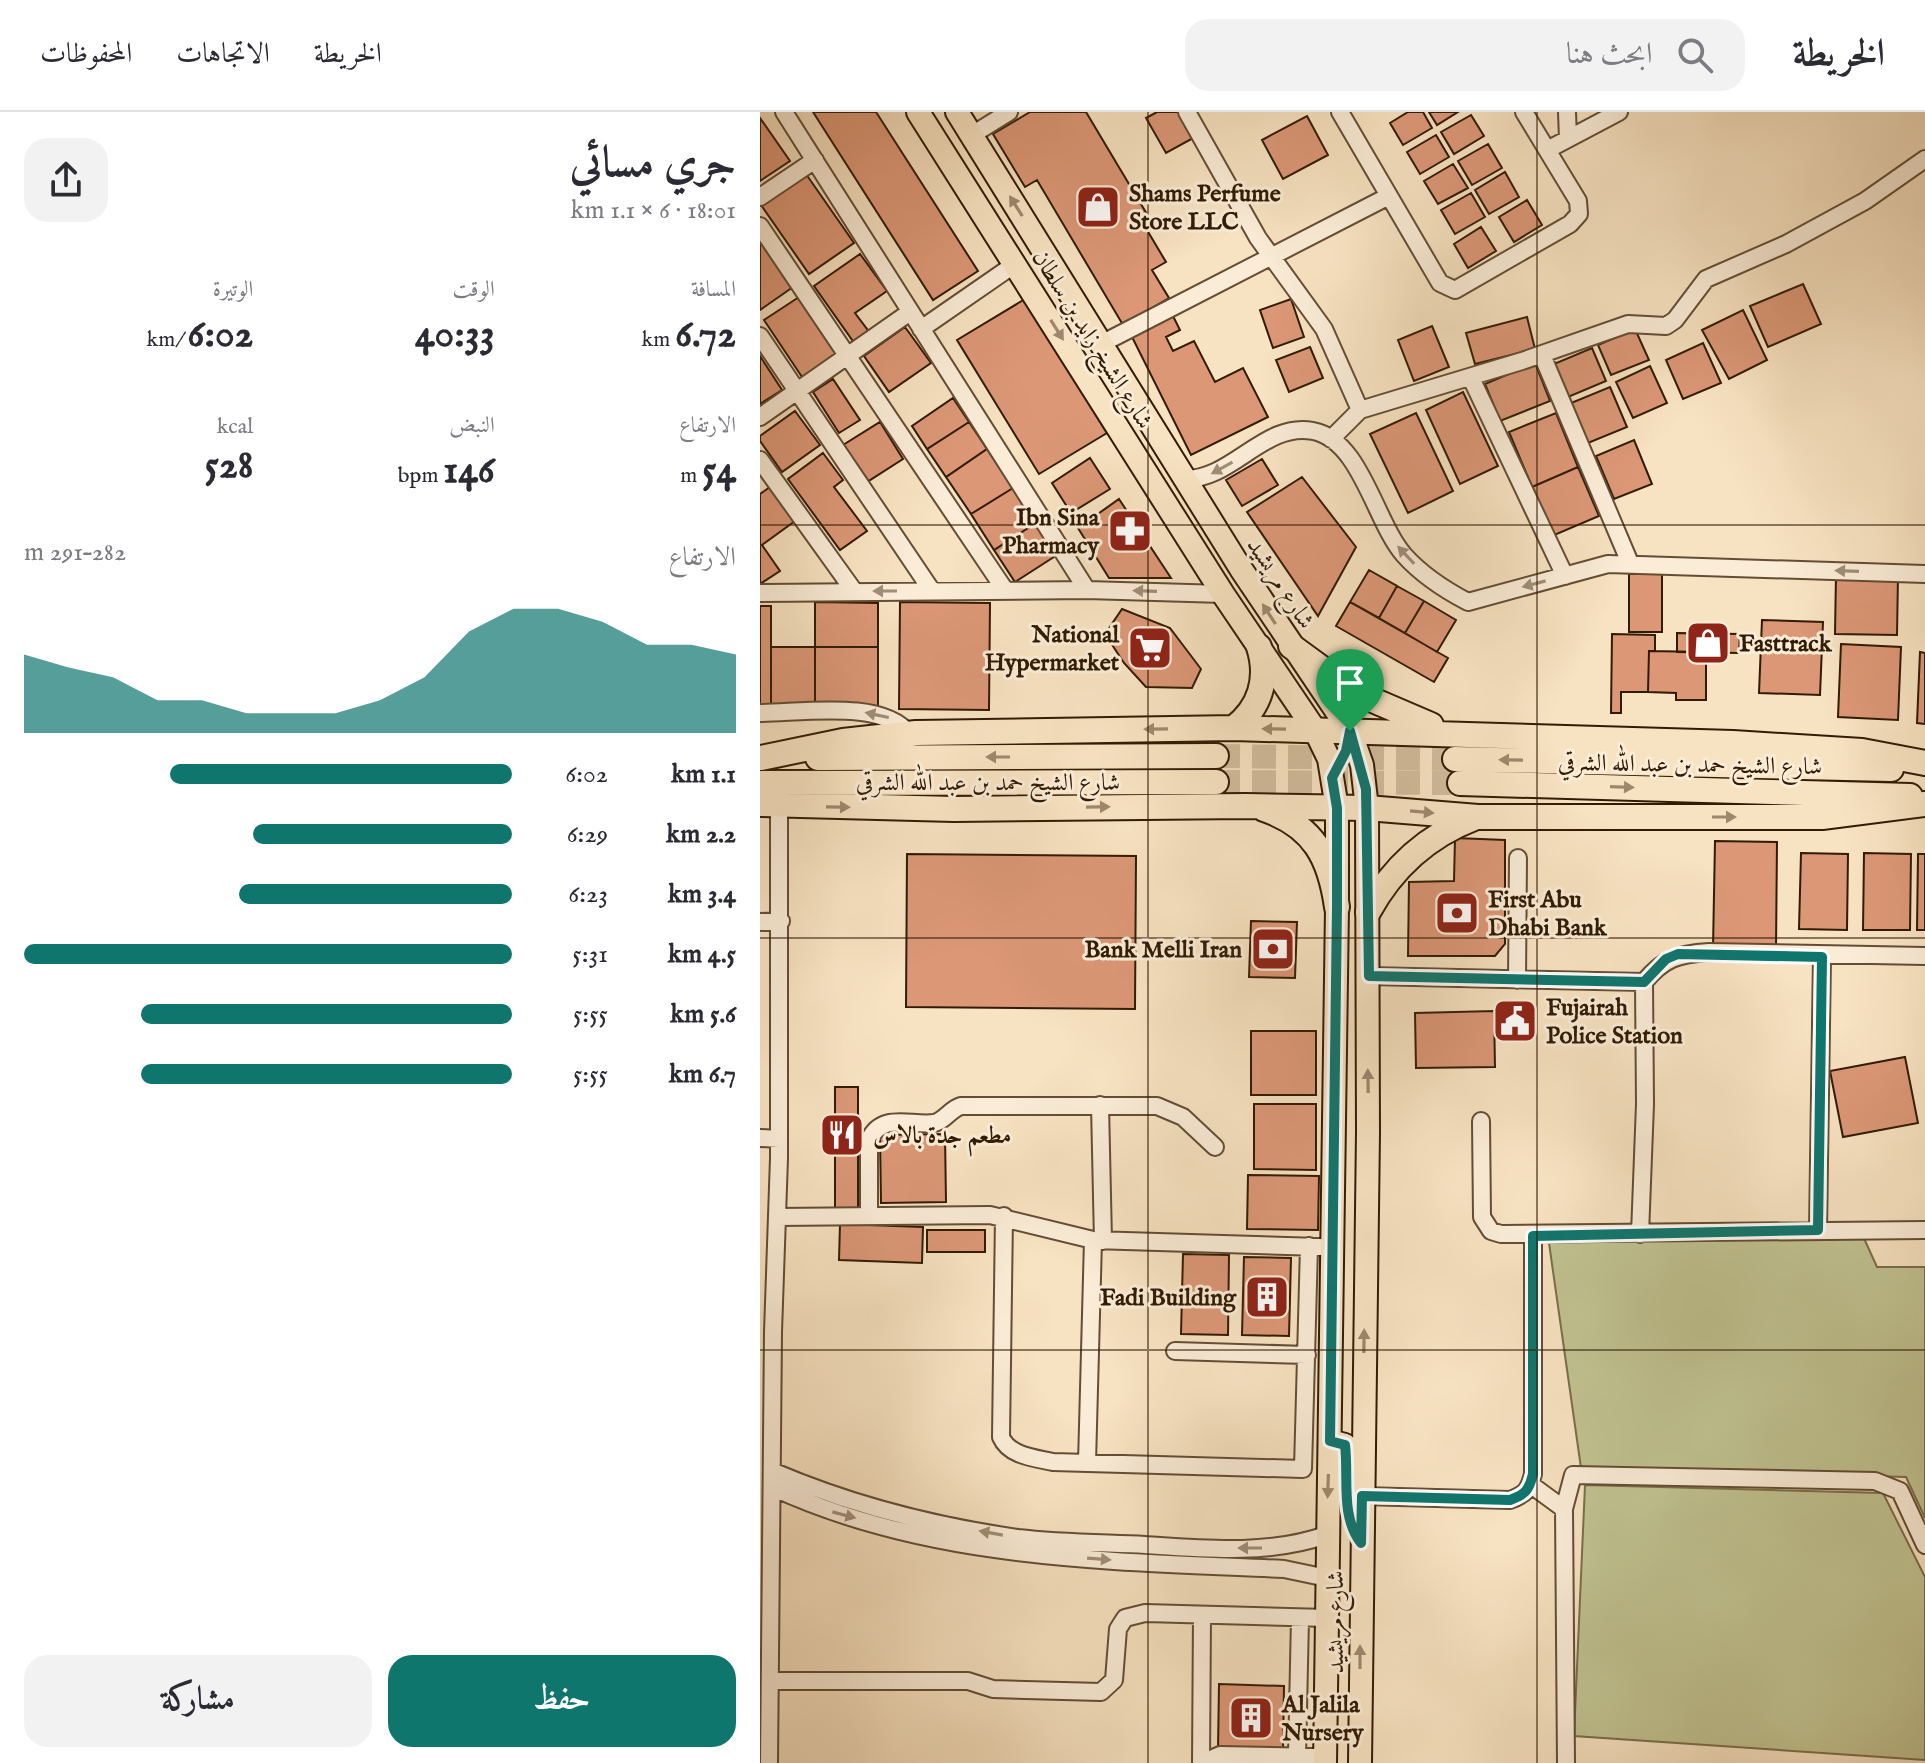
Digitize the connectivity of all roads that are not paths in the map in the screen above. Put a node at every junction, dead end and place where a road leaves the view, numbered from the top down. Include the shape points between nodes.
1 (784, 112) edge
2 (918, 112) edge
3 (957, 112) edge
4 (1009, 112) edge
5 (1187, 112) edge
6 (1340, 112) edge
7 (1524, 112) edge
8 (1567, 112) edge
9 (1619, 112) edge
10 (972, 135) junction
11 (1568, 139) junction
12 (1547, 150) junction
13 (1925, 159) edge
14 (815, 160) junction
15 (1389, 196) junction
16 (760, 197) edge
17 (760, 226) edge
18 (1272, 257) junction
19 (1015, 264) junction
20 (910, 312) junction
21 (921, 329) junction
22 (760, 336) edge
23 (1101, 344) junction
24 (1542, 355) junction
25 (847, 356) junction
26 (1471, 378) junction
27 (797, 391) junction
28 (1360, 410) junction
29 (760, 417) edge
30 (1331, 439) junction
31 (760, 460) edge
32 (1184, 479) junction
33 (1630, 563) junction
34 (1925, 574) edge
35 (1565, 576) junction
36 (1005, 590) junction
37 (1087, 590) junction
38 (854, 591) junction
39 (932, 591) junction
40 (760, 593) edge
41 (1223, 594) junction
42 (1291, 646) junction
43 (1259, 647) junction
44 (838, 712) junction
45 (760, 713) edge
46 (1234, 728) junction
47 (1315, 730) junction
48 (1350, 731) junction
49 (1392, 732) junction
50 (1464, 733) junction
51 (909, 734) junction
52 (865, 738) junction
53 (1216, 756) tunnel mouth
54 (1359, 756) junction
55 (761, 758) edge
56 (1925, 763) edge
57 (1925, 770) edge
58 (1332, 778) junction
59 (1216, 782) tunnel mouth
60 (769, 794) edge
61 (1925, 796) edge
62 (1925, 804) edge
63 (1246, 806) junction
64 (1297, 806) junction
65 (1337, 808) junction
66 (1367, 808) junction
67 (1478, 817) junction
68 (1518, 858) dead end
69 (1337, 907) junction
70 (1368, 912) junction
71 (781, 921) junction
72 (760, 922) edge
73 (1925, 956) edge
74 (1822, 957) junction
75 (1369, 976) junction
76 (1517, 980) junction
77 (1644, 982) junction
78 (1100, 1105) junction
79 (1481, 1121) dead end
80 (760, 1138) edge
81 (779, 1139) junction
82 (1215, 1147) dead end
83 (869, 1216) junction
84 (1004, 1216) junction
85 (777, 1217) junction
86 (1818, 1230) junction
87 (1925, 1230) edge
88 (1640, 1234) junction
89 (1533, 1236) junction
90 (1098, 1241) junction
91 (1309, 1246) junction
92 (1333, 1247) junction
93 (1332, 1295) junction
94 (1175, 1351) dead end
95 (766, 1352) edge
96 (1307, 1355) junction
97 (1364, 1390) junction
98 (1304, 1441) junction
99 (1330, 1441) junction
100 (1087, 1463) junction
101 (772, 1479) junction
102 (1530, 1484) junction
103 (1362, 1496) junction
104 (1564, 1509) junction
105 (1326, 1535) junction
106 (1361, 1543) junction
107 (1925, 1545) edge
108 (1327, 1578) junction
109 (1202, 1615) junction
110 (1300, 1618) junction
111 (1327, 1618) junction
112 (770, 1681) junction
113 (1297, 1756) junction
114 (1325, 1760) edge
115 (769, 1763) edge
116 (1202, 1763) edge
117 (1360, 1763) edge
118 (1566, 1763) edge

1 - 14 street
2 - 19 main road, شارع الشيخ زايد بن سلطان
3 - 10 main road, شارع الشيخ زايد بن سلطان
4 - 10 street
5 - 18 street
6 - 15 street
7 - 12 street
8 - 11 street
9 - 11 street
23 -> 10 main road, شارع الشيخ زايد بن سلطان
11 - 12 street
12 - 15 street via 1578,201 1575,220 1455,290 1440,283
13 - 24 street via 1865,201 1706,279 1666,326 1628,324
14 - 16 street
14 - 20 street
15 - 18 street
17 - 25 street
18 - 23 street
18 - 28 street via 1324,329
19 - 21 street
19 -> 41 main road, شارع الشيخ زايد بن سلطان
20 - 21 street
20 - 25 street
21 - 37 street
22 - 27 street
23 - 32 main road, شارع الشيخ زايد بن سلطان
24 - 26 street
24 - 33 street
25 - 27 street
25 - 36 street
26 - 28 street
26 - 35 street
27 - 29 street
27 - 39 street
28 - 30 street
30 -> 32 street via 1313,431 1284,433 1205,477
35 -> 30 street via 1468,602 1404,556 1350,458
31 - 38 street
42 -> 32 main road, شارع مريشيد
34 -> 33 street
33 - 35 street
36 - 37 street
36 - 39 street
41 -> 37 street
39 -> 38 street
38 - 40 street
41 - 43 main road, شارع مريشيد
42 - 48 main road, شارع مريشيد
42 - 50 highway via 1375,704
43 - 46 highway via 1261,692
43 - 47 main road, شارع مريشيد
44 - 45 street
51 -> 44 street via 884,715
44 - 52 street
47 -> 46 highway
46 -> 51 highway
47 - 48 highway
47 - 58 main road, شارع مريشيد
48 - 49 highway
48 - 54 main road, شارع مريشيد
48 - 58 main road
49 - 50 highway
49 - 54 main road
50 - 56 highway via 1836,749
51 - 52 highway
52 - 55 highway
53 -> 55 highway, شارع الشيخ حمد بن عبد الله الشرقي
54 - 65 main road via 1344,780
54 - 66 main road, شارع مريشيد
57 -> 61 highway, شارع الشيخ حمد بن عبد الله الشرقي via 1458,771
58 - 64 main road
58 - 65 main road, شارع مريشيد
59 - 60 highway, شارع الشيخ حمد بن عبد الله الشرقي
60 -> 63 highway via 954,809
60 - 71 street
67 -> 62 highway via 1822,817
63 - 64 highway
63 - 69 highway via 1283,817 1312,839 1328,863
64 - 65 highway
65 - 66 highway
65 - 69 main road, شارع مريشيد
66 -> 67 highway
66 - 70 main road, شارع مريشيد
67 - 70 highway via 1444,832 1409,857
68 - 76 street
69 - 92 main road, شارع مريشيد
70 - 75 main road, شارع مريشيد
71 - 72 street
71 - 81 street
73 - 74 street
74 - 77 street via 1678,954
74 - 86 street
75 - 76 street
97 -> 75 main road, شارع مريشيد
76 - 77 street
77 - 88 street
78 - 82 street via 1171,1109
78 - 83 street via 961,1106 935,1123 881,1124 869,1140
78 - 90 street
79 - 89 street via 1485,1225 1501,1234
80 - 81 street
81 - 85 street
83 - 84 street
83 - 85 street
84 - 90 street
84 - 100 street via 1001,1437 1004,1445 1023,1455
85 - 95 street
86 - 87 street
86 - 88 street
88 - 89 street
89 - 102 street
90 - 91 street
90 - 100 street
91 - 92 street
91 - 96 street
92 - 93 main road, شارع مريشيد
93 - 97 main road via 1342,1330 1342,1386 1354,1396
93 - 99 main road, شارع مريشيد
94 - 96 street
95 - 101 street
96 - 98 street
97 - 103 main road, شارع مريشيد
98 - 99 street
98 - 100 street via 1303,1469
99 -> 105 main road, شارع مريشيد
99 - 106 main road via 1345,1445 1348,1510
105 -> 101 street via 1267,1548 1019,1538 946,1525
101 -> 108 street via 817,1508 944,1541 1019,1554 1284,1569
101 - 112 street
102 - 103 street via 1525,1495 1510,1500
102 - 104 street
103 - 106 main road, شارع مريشيد
104 - 107 street via 1573,1475 1875,1481 1900,1491
104 - 118 street
105 - 108 main road, شارع مريشيد
117 -> 106 main road, شارع مريشيد
108 - 111 main road, شارع مريشيد
109 - 110 street
109 - 112 street via 1145,1613 1125,1618 1118,1629 1114,1680 1101,1692 993,1689 968,1681
109 - 116 street
110 - 111 street
110 - 113 street
111 - 114 main road, شارع مريشيد
112 - 115 street
113 - 114 street
113 - 116 street via 1220,1755

